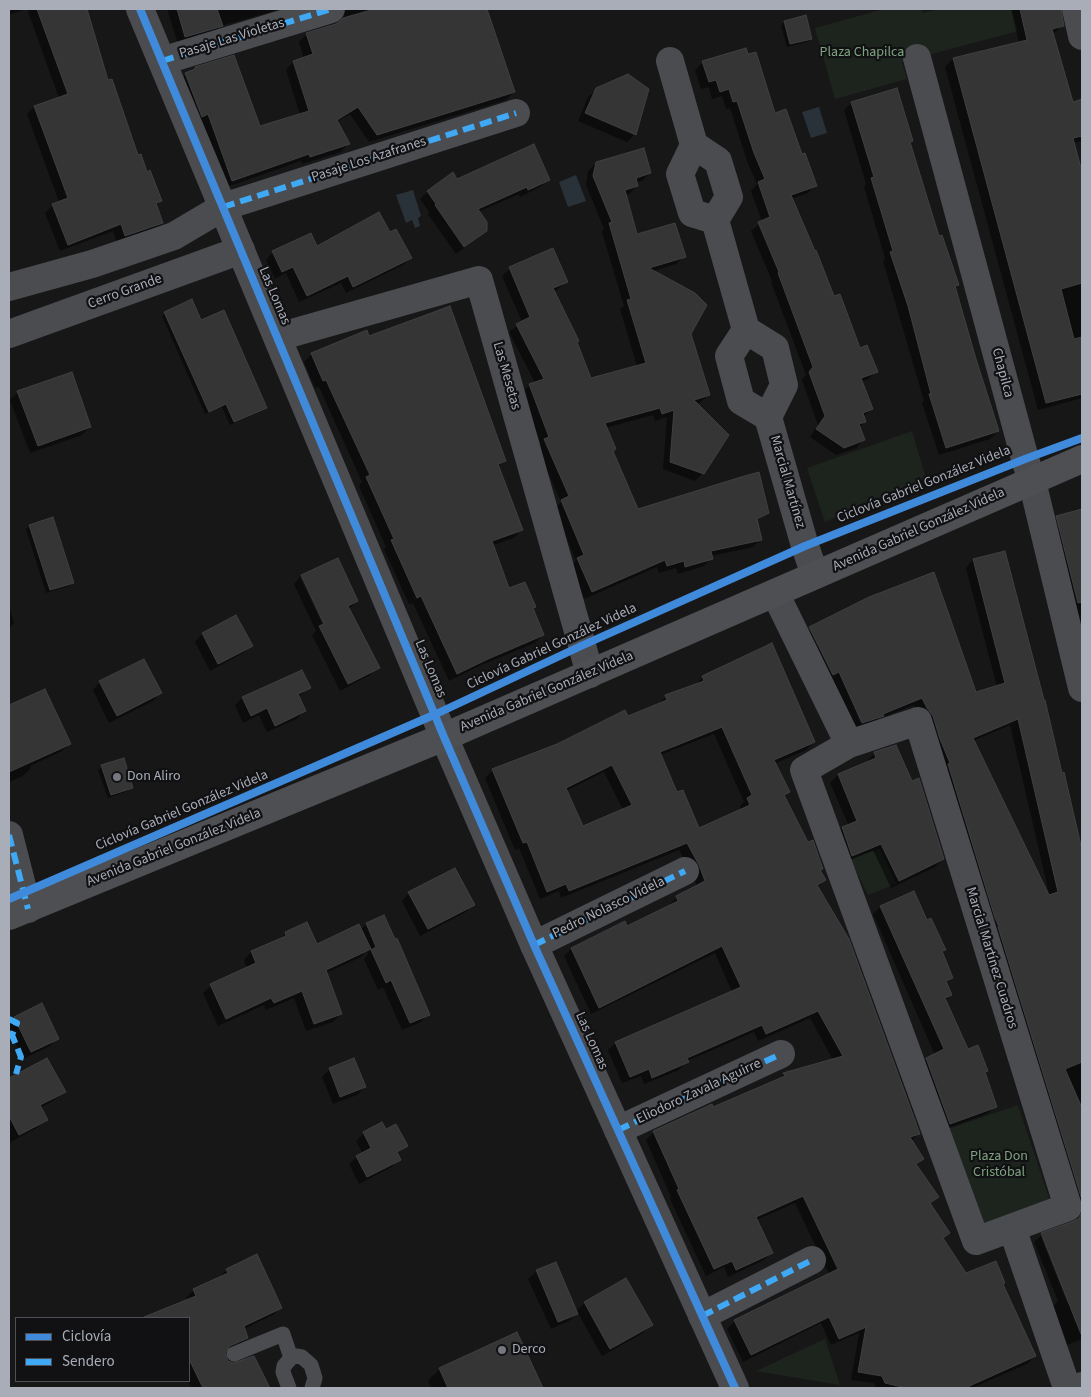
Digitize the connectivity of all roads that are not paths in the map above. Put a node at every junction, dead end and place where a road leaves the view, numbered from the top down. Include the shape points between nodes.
1 (140, 9) edge
2 (331, 9) edge
3 (1076, 9) edge
4 (1082, 36) edge
5 (917, 58) dead end
6 (162, 61) junction
7 (670, 61) dead end
8 (516, 113) dead end
9 (694, 145) junction
10 (223, 207) junction
11 (715, 220) junction
12 (241, 250) junction
13 (9, 287) edge
14 (746, 330) junction
15 (9, 334) edge
16 (278, 337) junction
17 (768, 417) junction
18 (1082, 459) edge
19 (1032, 481) junction
20 (816, 575) junction
21 (775, 593) junction
22 (590, 674) junction
23 (1082, 688) edge
24 (444, 737) junction
25 (849, 744) junction
26 (9, 835) edge
27 (685, 871) dead end
28 (18, 912) edge
29 (534, 945) junction
30 (781, 1054) dead end
31 (618, 1130) junction
32 (1012, 1228) junction
33 (812, 1260) dead end
34 (702, 1316) junction
35 (234, 1354) dead end
36 (291, 1358) junction
37 (1082, 1386) edge
38 (289, 1388) edge
39 (312, 1388) edge
40 (735, 1388) edge
41 (1068, 1388) edge
42 (1077, 1388) edge

1 - 6 street, Las Lomas
2 - 6 street, Pasaje Las Violetas
3 - 4 street
5 - 19 street, Chapilca
6 - 10 street, Las Lomas
7 - 9 street
8 - 10 street, Pasaje Los Azafranes
9 - 11 street via 718,161 729,197
9 - 11 street via 680,174 692,213
10 - 12 street, Las Lomas
10 - 13 street via 174,236 92,264
11 - 14 street
12 - 15 street, Cerro Grande
12 - 16 street, Las Lomas
14 - 17 street, Marcial Martínez via 775,348 784,385
14 - 17 street, Marcial Martínez via 729,356 741,401
16 - 22 street, Las Mesetas via 479,280
16 - 24 street, Las Lomas
17 - 20 street, Marcial Martínez
18 - 19 main road, Avenida Gabriel González Videla
19 - 20 main road, Avenida Gabriel González Videla
19 - 23 street, Chapilca
20 - 21 main road, Avenida Gabriel González Videla
21 - 22 main road, Avenida Gabriel González Videla
21 - 25 street
22 - 24 main road, Avenida Gabriel González Videla
24 - 28 main road, Avenida Gabriel González Videla
24 - 29 street, Las Lomas
25 - 32 street, Marcial Martínez Cuadros via 804,770 976,1241
25 - 32 street, Marcial Martínez Cuadros via 918,721 1068,1207
26 - 28 street
27 - 29 street, Pedro Nolasco Videla
29 - 31 street, Las Lomas
30 - 31 street, Eliodoro Zavala Aguirre
31 - 34 street, Las Lomas
32 - 41 street
33 - 34 street
34 - 40 street, Las Lomas
35 - 36 lane via 283,1334
36 - 38 lane via 283,1372
36 - 39 lane via 302,1357 310,1364 315,1378
37 - 42 street

